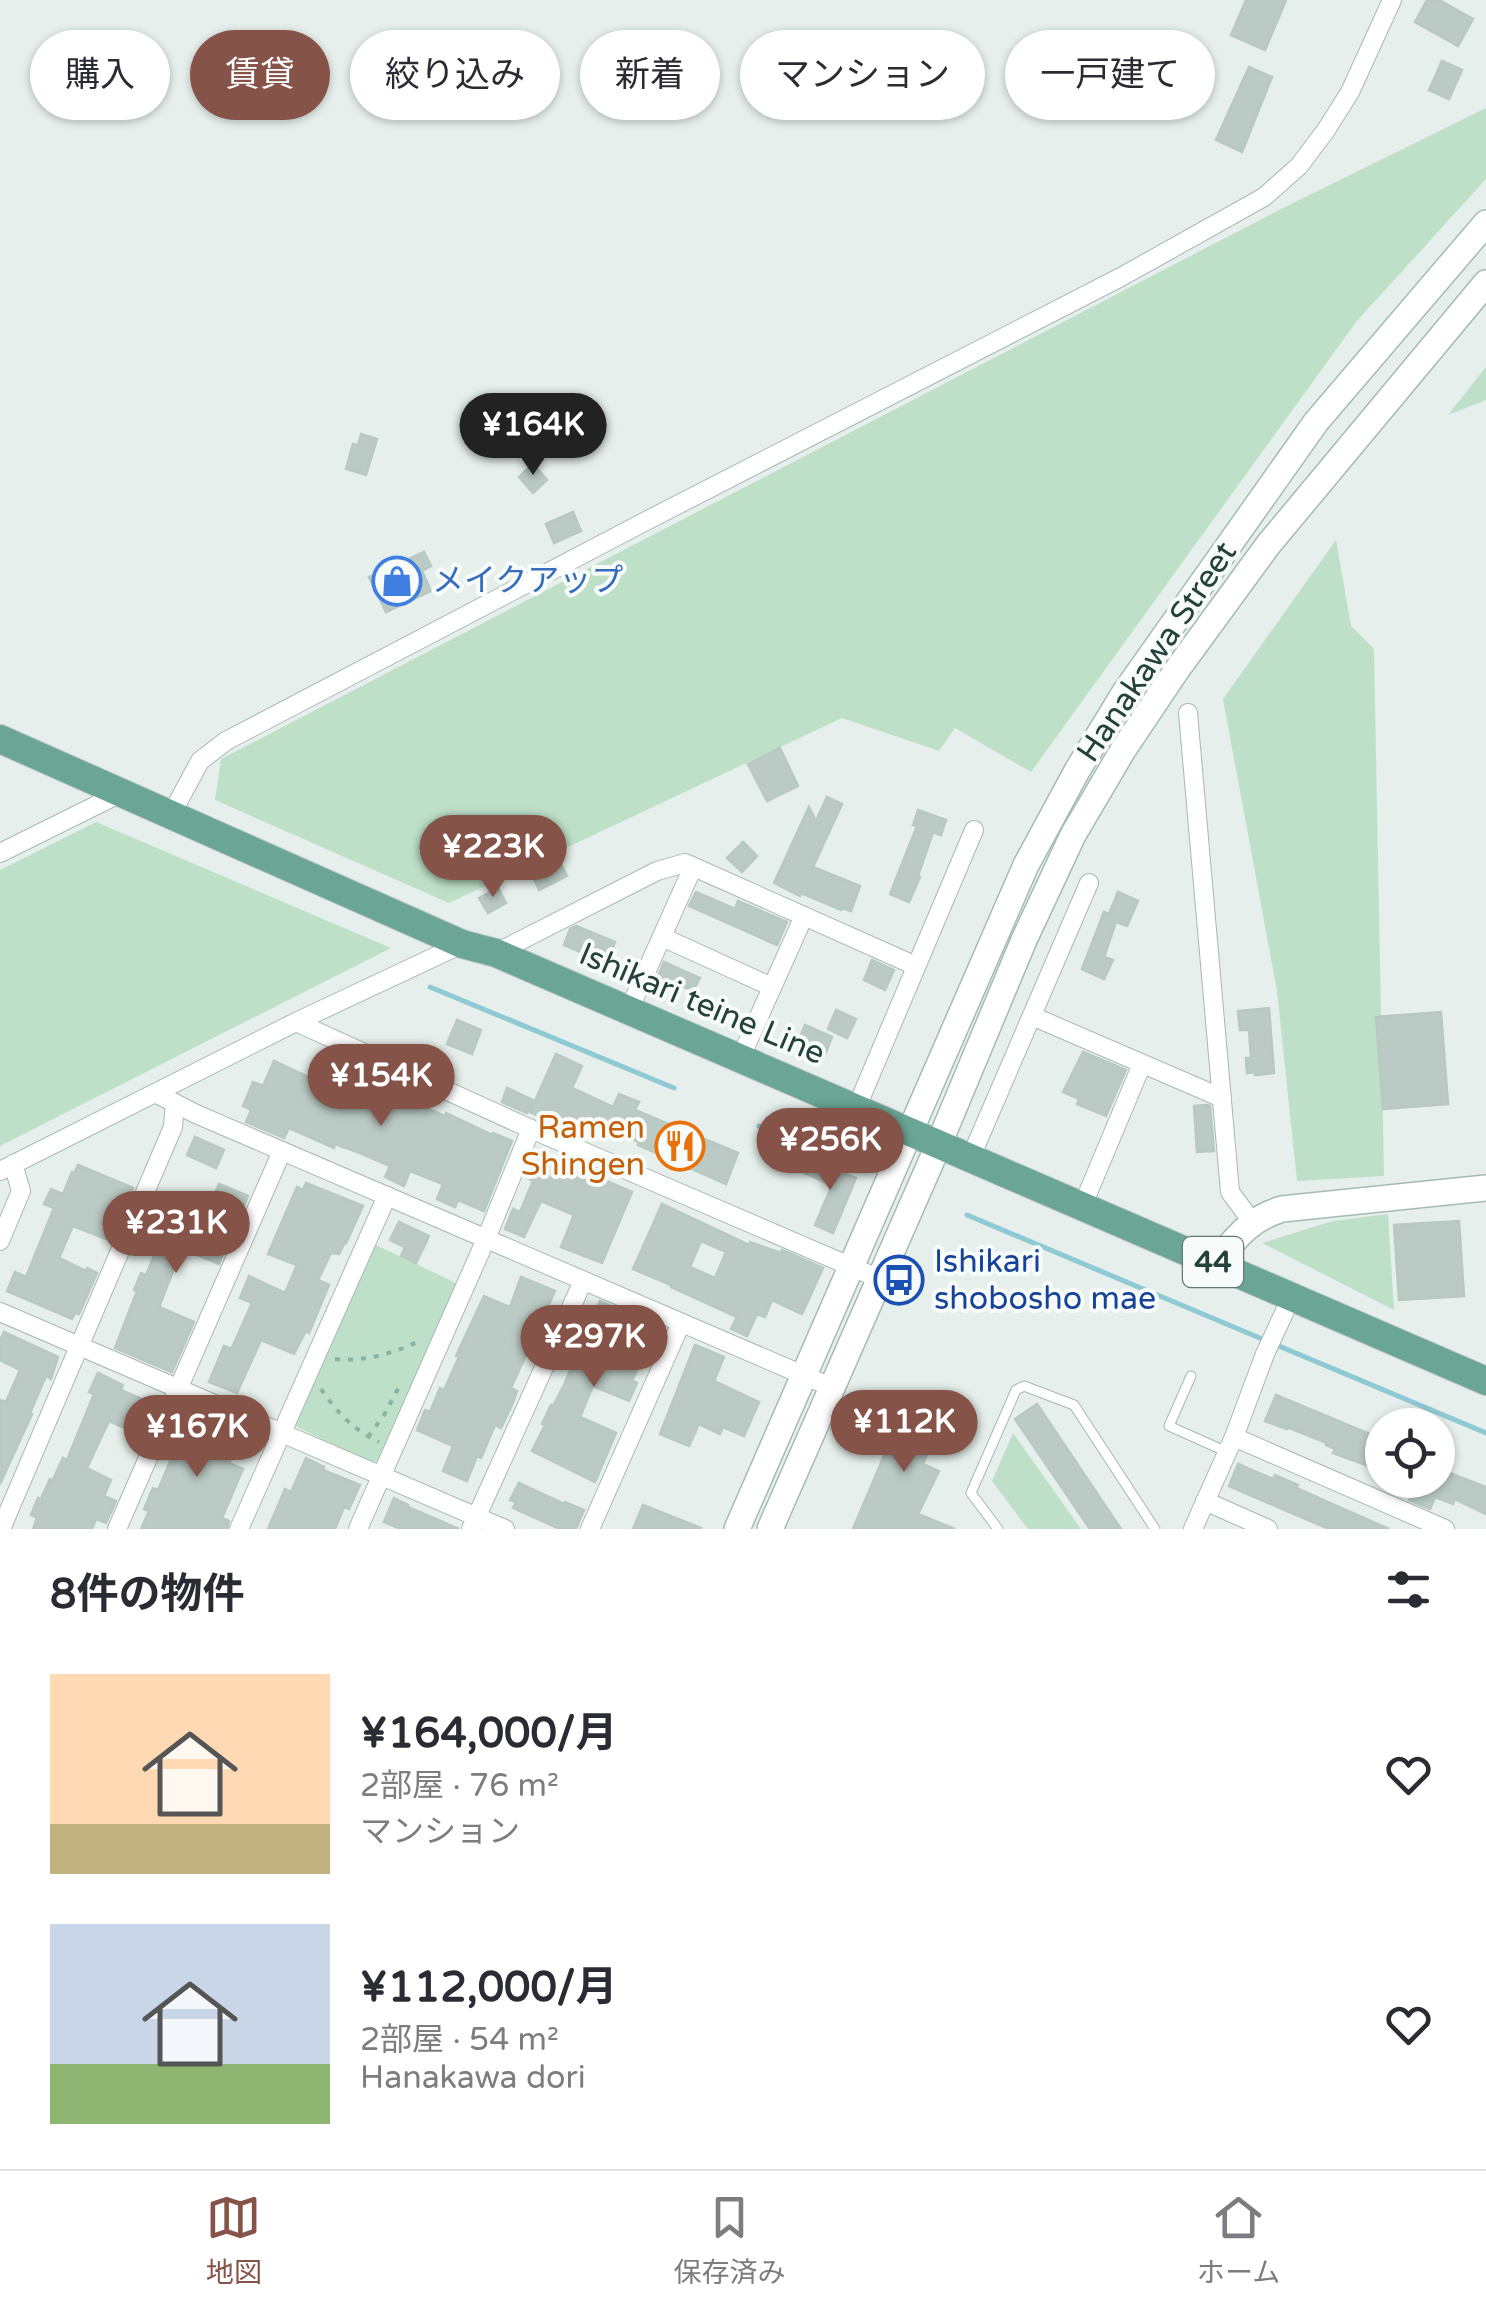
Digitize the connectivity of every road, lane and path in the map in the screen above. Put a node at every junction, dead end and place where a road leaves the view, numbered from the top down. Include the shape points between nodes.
1 (1392, 0) edge
2 (1486, 223) edge
3 (1486, 284) edge
4 (1188, 714) dead end
5 (0, 739) edge
6 (122, 792) junction
7 (172, 813) junction
8 (974, 830) dead end
9 (0, 852) edge
10 (692, 867) junction
11 (1089, 883) dead end
12 (804, 916) junction
13 (662, 937) junction
14 (462, 944) junction
15 (496, 953) junction
16 (916, 966) junction
17 (772, 987) junction
18 (628, 1010) junction
19 (1032, 1016) junction
20 (296, 1022) junction
21 (740, 1058) junction
22 (1142, 1064) junction
23 (155, 1093) junction
24 (1222, 1098) junction
25 (175, 1104) junction
26 (856, 1108) junction
27 (531, 1129) junction
28 (910, 1132) junction
29 (938, 1146) junction
30 (282, 1151) junction
31 (970, 1159) junction
32 (6, 1168) edge
33 (1486, 1188) edge
34 (386, 1196) junction
35 (1082, 1206) junction
36 (1252, 1222) junction
37 (486, 1239) junction
38 (0, 1240) edge
39 (1215, 1262) junction
40 (852, 1265) junction
41 (880, 1278) junction
42 (584, 1281) junction
43 (1291, 1298) junction
44 (0, 1312) edge
45 (681, 1323) junction
46 (420, 1342) junction
47 (440, 1342) junction
48 (80, 1345) junction
49 (316, 1356) junction
50 (414, 1356) dead end
51 (804, 1376) junction
52 (1190, 1376) dead end
53 (1486, 1381) edge
54 (177, 1387) junction
55 (399, 1387) dead end
56 (320, 1388) dead end
57 (831, 1388) junction
58 (281, 1432) junction
59 (368, 1437) junction
60 (386, 1445) dead end
61 (1231, 1445) junction
62 (382, 1476) junction
63 (1205, 1501) junction
64 (474, 1523) edge
65 (1, 1529) edge
66 (117, 1529) edge
67 (239, 1529) edge
68 (358, 1529) edge
69 (506, 1529) edge
70 (590, 1529) edge
71 (737, 1529) edge
72 (770, 1529) edge
73 (998, 1529) edge
74 (1155, 1529) edge
75 (1193, 1529) edge
76 (1268, 1529) edge
77 (1445, 1529) edge

1 - 7 street via 1326,130 1264,197 226,741 200,762
2 - 28 street, Hanakawa Street via 1316,422 1125,692 1026,866
3 - 29 street, Hanakawa Street via 1268,545 1123,750 1024,940
4 - 24 street
5 - 6 main road, Ishikari teine Line / 44
6 - 7 main road, Ishikari teine Line / 44
6 - 9 street
7 - 14 main road, Ishikari teine Line / 44
8 - 16 street
10 - 12 street
10 - 13 street
10 - 15 street via 657,870
11 - 19 street
12 - 16 street
12 - 17 street
13 - 17 street
13 - 18 street
14 - 15 main road, Ishikari teine Line / 44
14 - 20 street
15 - 18 main road, Ishikari teine Line / 44
16 - 26 street
17 - 21 street
18 - 21 main road, Ishikari teine Line / 44
19 - 22 street
19 - 31 street
20 - 23 street
20 - 27 street
21 - 26 main road, Ishikari teine Line / 44
22 - 24 street
22 - 35 street
23 - 25 street
23 - 32 street
24 - 36 street via 1230,1192
25 - 30 street
25 - 48 street via 173,1127
26 - 28 main road, Ishikari teine Line / 44
27 - 37 street
27 - 40 street
28 - 29 main road, Ishikari teine Line / 44
28 - 40 street, Hanakawa Street
29 - 31 main road, Ishikari teine Line / 44
29 - 41 street, Hanakawa Street
30 - 34 street
30 - 54 street
31 - 35 main road, Ishikari teine Line / 44
32 - 38 street via 21,1192
33 - 36 street via 1282,1209
34 - 37 street
34 - 49 street
35 - 39 main road, Ishikari teine Line / 44
36 - 39 street
37 - 42 street
37 - 47 street
39 - 43 main road, Ishikari teine Line / 44
40 - 41 street
40 - 51 street, Hanakawa Street
41 - 57 street, Hanakawa Street
42 - 45 street
42 - 64 street
43 - 53 main road, Ishikari teine Line / 44
43 - 61 street
44 - 48 street
45 - 51 street
45 - 70 street
46 - 47 path
46 - 49 path via 354,1361
46 - 50 path
47 - 62 street
48 - 54 street
48 - 65 street
49 - 58 street
51 - 57 street
51 - 71 street, Hanakawa Street
52 - 61 lane via 1169,1426
54 - 58 street
54 - 66 street
55 - 59 path
56 - 59 path
57 - 72 street, Hanakawa Street
58 - 62 street
58 - 67 street
59 - 60 path
61 - 63 street
61 - 77 street
62 - 64 street
62 - 68 street
63 - 75 street
63 - 76 street
64 - 69 street
73 - 74 lane via 971,1493 1016,1390 1024,1386 1074,1405

